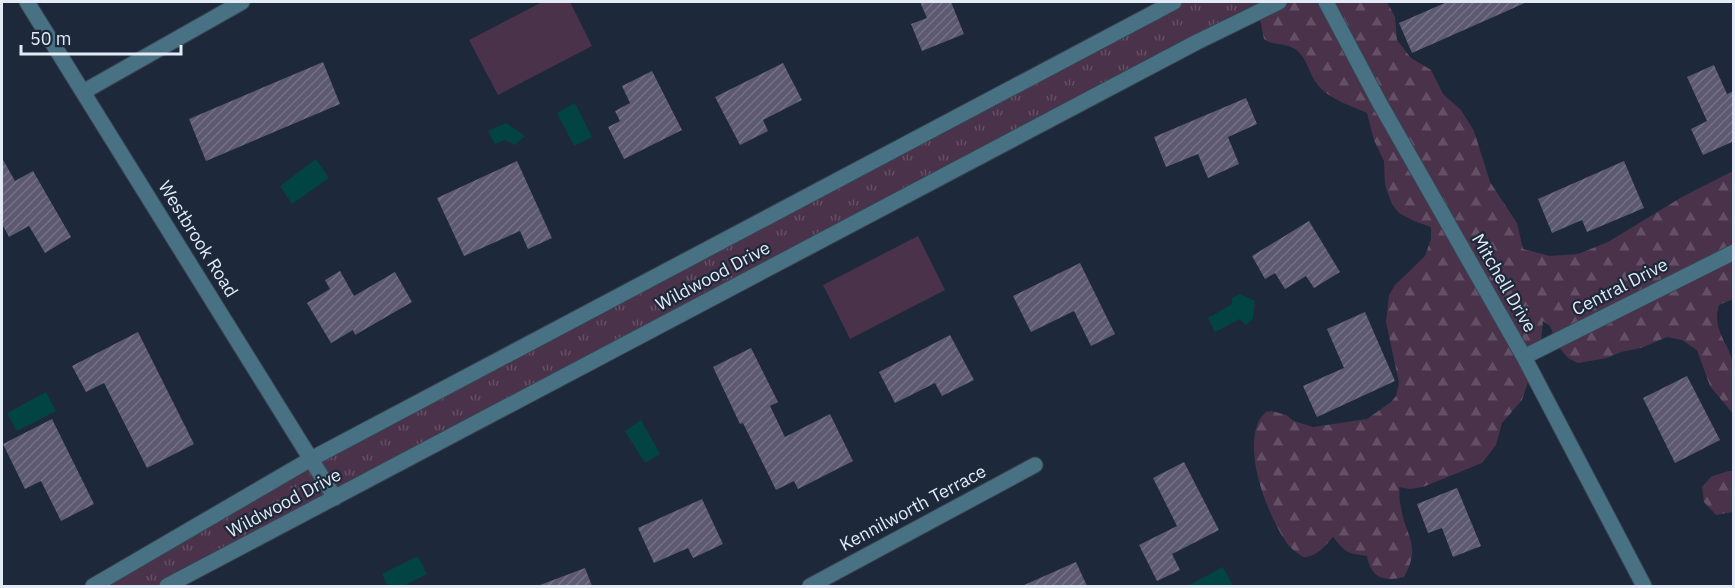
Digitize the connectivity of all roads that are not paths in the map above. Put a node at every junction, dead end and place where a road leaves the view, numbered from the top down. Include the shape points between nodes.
1 (27, 2) edge
2 (242, 2) edge
3 (1174, 2) edge
4 (1279, 2) edge
5 (1326, 2) edge
6 (83, 92) junction
7 (1734, 252) edge
8 (1524, 357) junction
9 (311, 459) junction
10 (1035, 465) dead end
11 (335, 498) junction
12 (93, 586) edge
13 (167, 586) edge
14 (810, 586) edge
15 (1644, 586) edge

1 - 6 street, Westbrook Road
2 - 6 street
3 - 9 street, Wildwood Drive
4 - 11 street, Wildwood Drive
5 - 8 street, Mitchell Drive
6 - 9 street, Westbrook Road
7 - 8 street, Central Drive
8 - 15 street, Mitchell Drive
9 - 11 street, Westbrook Road
9 - 12 street, Wildwood Drive
10 - 14 street, Kennilworth Terrace
11 - 13 street, Wildwood Drive

